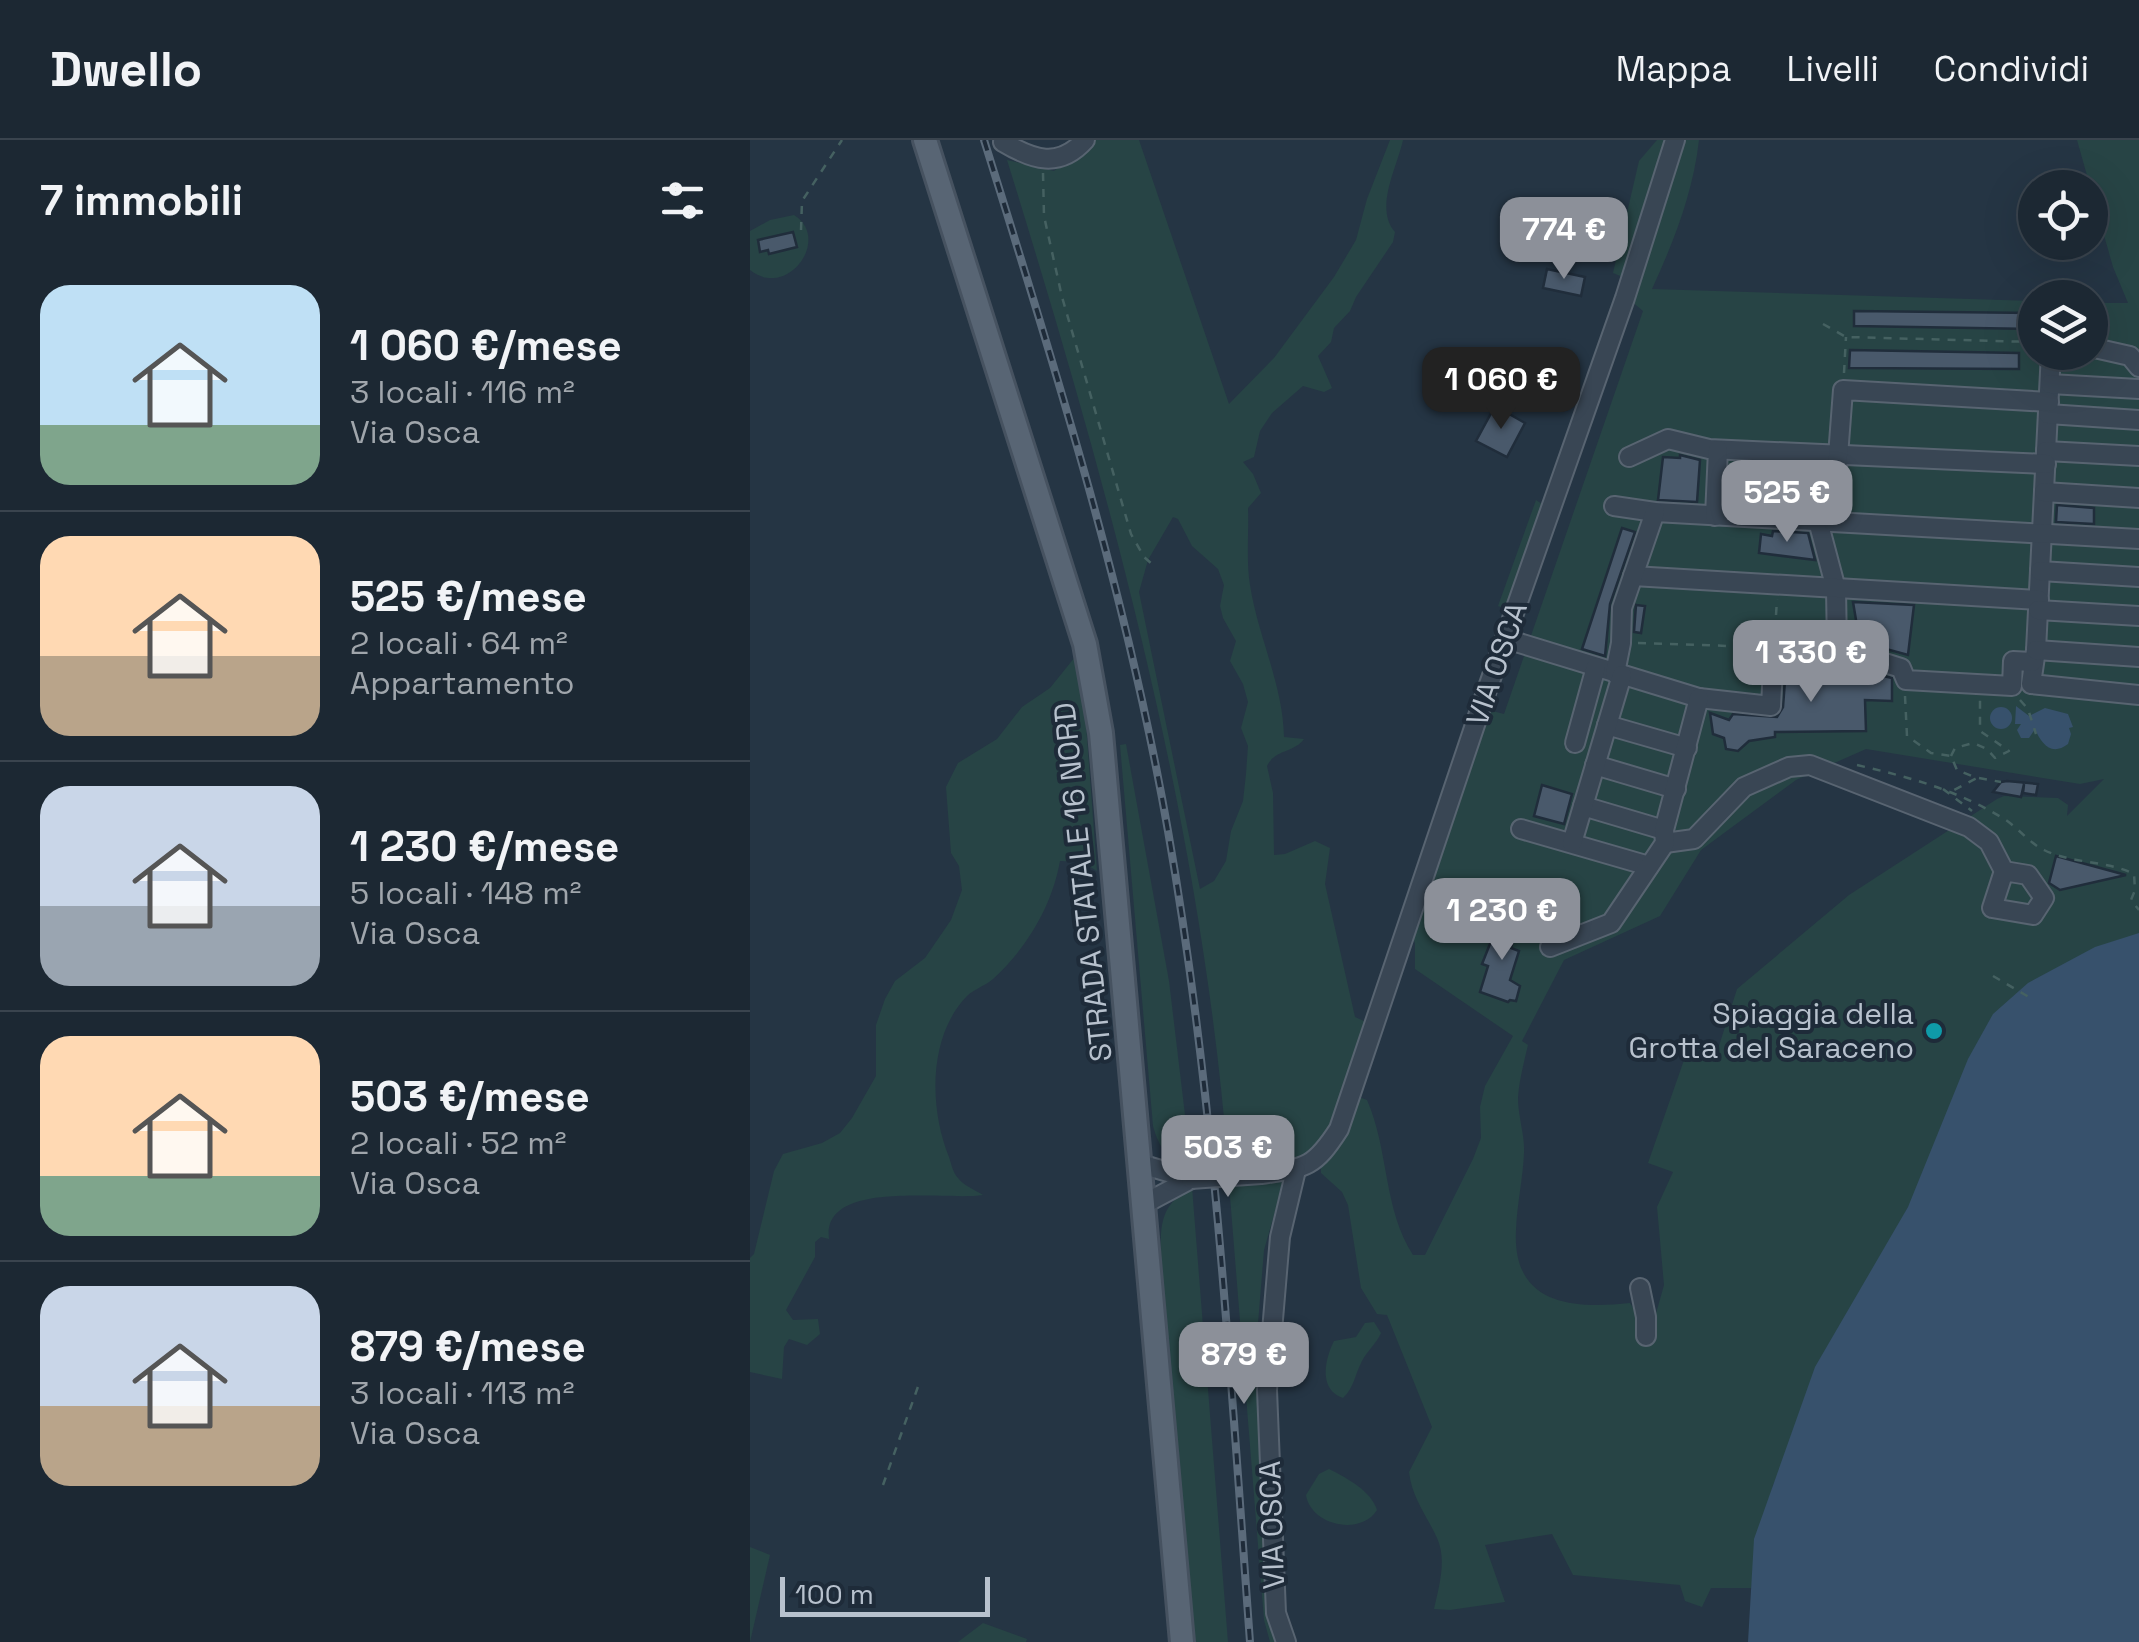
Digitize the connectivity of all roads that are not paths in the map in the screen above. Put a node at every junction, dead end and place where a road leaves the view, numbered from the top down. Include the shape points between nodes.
1 (925, 140) edge
2 (1085, 140) edge
3 (1674, 140) edge
4 (1003, 142) edge
5 (2108, 351) edge
6 (2139, 367) edge
7 (2050, 370) edge
8 (2139, 389) edge
9 (2049, 400) junction
10 (2139, 420) edge
11 (1718, 450) junction
12 (1837, 455) junction
13 (2139, 456) edge
14 (1630, 457) dead end
15 (2046, 458) junction
16 (2044, 492) junction
17 (2139, 498) edge
18 (1614, 506) dead end
19 (1655, 512) junction
20 (1715, 516) junction
21 (1825, 522) junction
22 (2042, 534) junction
23 (2139, 539) edge
24 (2040, 570) junction
25 (1633, 576) junction
26 (2139, 577) edge
27 (1836, 589) junction
28 (2038, 605) junction
29 (2139, 616) edge
30 (1506, 639) junction
31 (1774, 648) road end
32 (1837, 648) junction
33 (1804, 649) dead end
34 (2034, 656) junction
35 (2139, 657) edge
36 (1611, 672) junction
37 (2139, 696) edge
38 (1699, 698) junction
39 (1607, 725) junction
40 (1575, 744) dead end
41 (1687, 748) junction
42 (1595, 765) junction
43 (1676, 790) junction
44 (1583, 806) junction
45 (1521, 829) dead end
46 (1665, 837) junction
47 (1572, 842) junction
48 (1649, 866) junction
49 (2004, 870) dead end
50 (1550, 946) dead end
51 (1141, 1164) junction
52 (1296, 1170) junction
53 (1191, 1179) junction
54 (1144, 1204) junction
55 (1640, 1288) dead end
56 (1646, 1336) dead end
57 (1182, 1642) edge
58 (1286, 1642) edge

1 - 51 main road, STRADA STATALE 16 NORD via 1084,644 1102,732
2 - 4 street via 1069,155 1044,162
3 - 30 street, VIA OSCA
5 - 6 street via 2130,356
7 - 9 street
8 - 9 street
9 - 10 street
9 - 12 street via 1844,390
9 - 15 street
11 - 12 street
11 - 14 street via 1668,439
11 - 20 street
12 - 15 street
12 - 21 street
13 - 15 street
15 - 16 street
16 - 17 street
16 - 22 street
18 - 19 street
19 - 20 street
19 - 25 street
20 - 21 street
21 - 22 street
21 - 27 street
22 - 23 street
22 - 24 street
24 - 26 street
24 - 28 street
25 - 27 street
25 - 36 street
27 - 28 street
27 - 32 street
28 - 29 street
28 - 34 street
30 - 36 street
30 - 52 street, VIA OSCA via 1338,1129 1321,1158
31 - 38 street via 1770,706
32 - 33 street
32 - 34 street via 1900,668 1906,680 2012,686 2013,661
34 - 35 street
34 - 37 street via 2036,687
36 - 38 street
36 - 39 street
36 - 40 street
38 - 41 street
39 - 41 street
39 - 42 street
41 - 43 street
42 - 43 street
42 - 44 street
43 - 46 street
44 - 46 street
44 - 47 street
45 - 47 street
46 - 48 street
46 - 49 street via 1694,838 1744,787 1788,767 1810,765 1969,826 1989,842
47 - 48 street
48 - 50 street via 1611,923
51 - 53 street
51 - 54 main road, STRADA STATALE 16 NORD
52 - 53 street, bridge
52 - 58 street, VIA OSCA via 1280,1237 1267,1390 1276,1613
53 - 54 street
54 - 57 main road, STRADA STATALE 16 NORD
55 - 56 street

